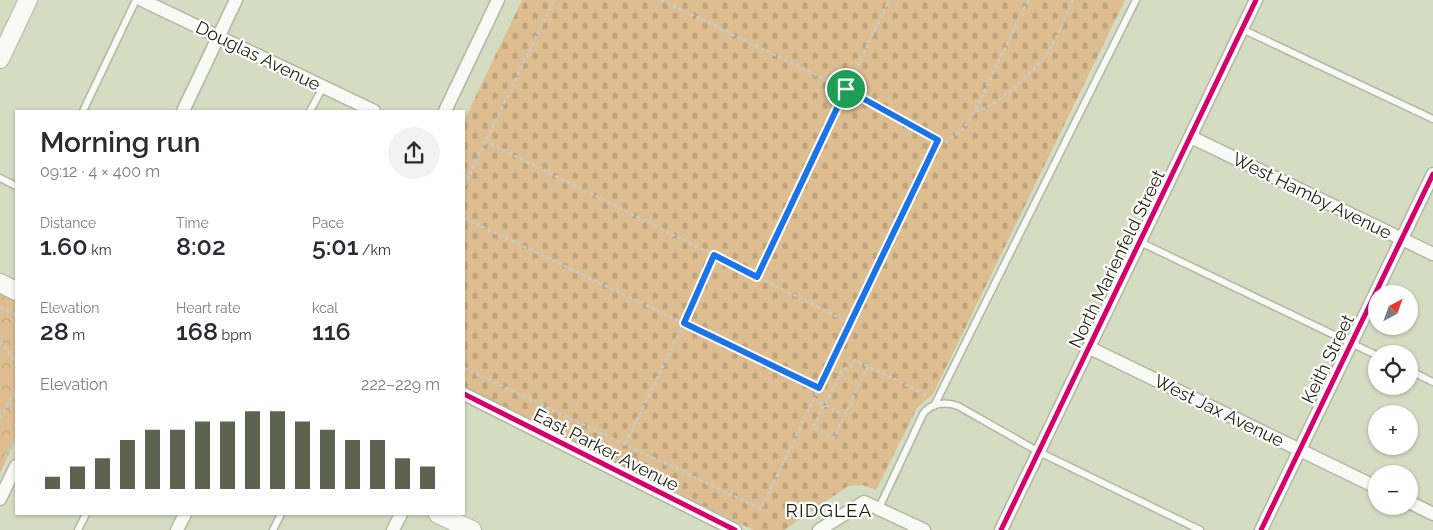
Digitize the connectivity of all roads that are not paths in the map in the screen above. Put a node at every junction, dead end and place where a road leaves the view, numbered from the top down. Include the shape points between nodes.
1 (28, 0) edge
2 (136, 0) edge
3 (142, 0) edge
4 (236, 0) edge
5 (498, 0) edge
6 (1136, 0) edge
7 (1256, 0) edge
8 (1242, 29) junction
9 (218, 36) junction
10 (0, 58) edge
11 (323, 86) junction
12 (82, 110) edge
13 (183, 110) edge
14 (311, 110) edge
15 (372, 110) edge
16 (445, 110) edge
17 (1433, 119) edge
18 (1191, 137) junction
19 (1433, 174) edge
20 (0, 178) edge
21 (15, 186) edge
22 (1402, 239) junction
23 (1140, 242) junction
24 (1433, 254) edge
25 (0, 283) edge
26 (15, 290) edge
27 (1352, 342) junction
28 (1090, 348) junction
29 (1368, 350) edge
30 (1418, 374) edge
31 (1433, 382) edge
32 (465, 395) edge
33 (934, 406) junction
34 (1300, 450) junction
35 (1039, 452) junction
36 (15, 468) edge
37 (1368, 483) edge
38 (0, 499) edge
39 (1418, 506) edge
40 (879, 508) junction
41 (1433, 514) edge
42 (86, 515) edge
43 (184, 515) edge
44 (280, 515) edge
45 (401, 515) edge
46 (440, 515) edge
47 (821, 529) edge
48 (78, 530) edge
49 (177, 530) edge
50 (273, 530) edge
51 (394, 530) edge
52 (472, 530) edge
53 (735, 530) edge
54 (924, 530) edge
55 (1001, 530) edge
56 (1200, 530) edge
57 (1262, 530) edge

1 - 10 main road
2 - 12 lane
3 - 9 street, Douglas Avenue
4 - 9 street
5 - 16 street
6 - 33 lane
7 - 8 street, North Marienfeld Street
8 - 17 lane
8 - 18 street, North Marienfeld Street
9 - 11 street, Douglas Avenue
9 - 13 street
11 - 14 lane
11 - 15 street, Douglas Avenue
18 - 22 street, West Hamby Avenue
18 - 23 street, North Marienfeld Street
19 - 22 street, Keith Street
20 - 21 lane
22 - 24 street, West Hamby Avenue
22 - 27 street, Keith Street
23 - 27 lane
23 - 28 street, North Marienfeld Street
25 - 26 main road
27 - 29 lane
27 - 34 street, Keith Street
28 - 34 street, West Jax Avenue
28 - 35 street, North Marienfeld Street
30 - 31 lane
32 - 53 street, East Parker Avenue
33 - 35 lane via 950,403 958,406
33 - 40 lane via 926,410 919,421
34 - 37 street, West Jax Avenue
34 - 57 street, Keith Street
35 - 55 street, North Marienfeld Street
35 - 56 lane
36 - 38 street
39 - 41 street
40 - 47 street via 864,502
40 - 54 street
42 - 48 lane
43 - 49 street
44 - 50 lane
45 - 51 street
46 - 52 main road

